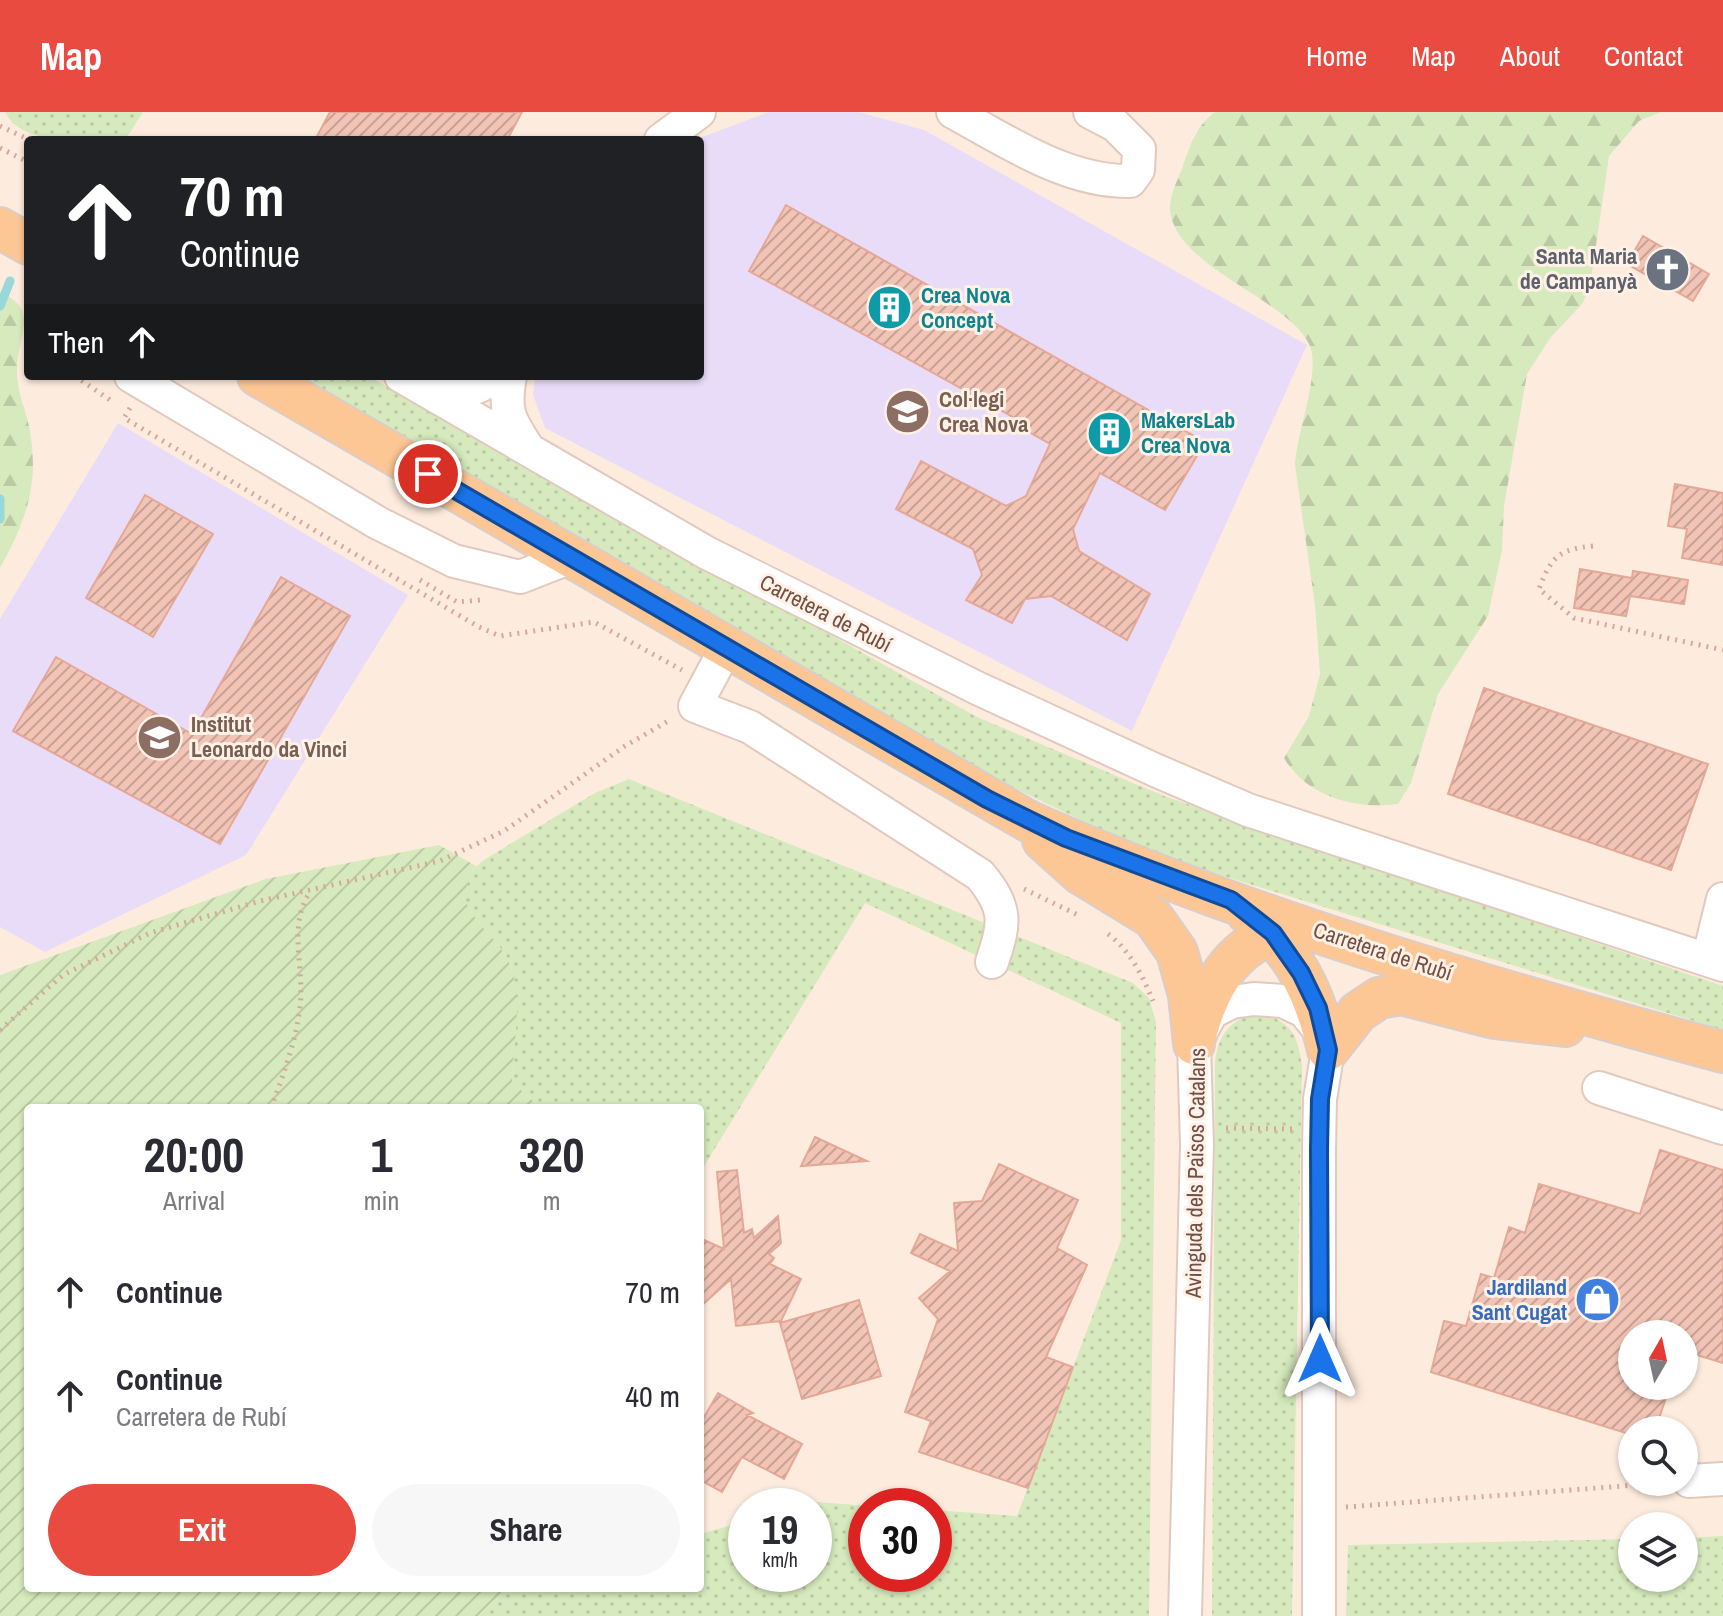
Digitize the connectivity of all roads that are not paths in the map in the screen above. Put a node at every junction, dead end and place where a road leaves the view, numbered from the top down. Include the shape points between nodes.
1 (699, 112) edge
2 (953, 112) edge
3 (1090, 112) edge
4 (666, 136) edge
5 (0, 228) edge
6 (24, 242) edge
7 (146, 380) edge
8 (265, 380) edge
9 (491, 380) edge
10 (509, 380) edge
11 (410, 381) edge
12 (177, 388) edge
13 (529, 449) junction
14 (571, 557) junction
15 (726, 648) junction
16 (1028, 821) junction
17 (1723, 899) edge
18 (1291, 930) junction
19 (992, 962) dead end
20 (1715, 963) edge
21 (1628, 1026) junction
22 (1194, 1044) junction
23 (1328, 1050) junction
24 (1723, 1052) edge
25 (1599, 1088) dead end
26 (1723, 1128) edge
27 (1723, 1479) edge
28 (1698, 1481) edge
29 (1185, 1616) edge
30 (1319, 1616) edge

1 - 4 street
2 - 3 street via 1082,176 1130,181 1138,170 1139,149 1115,125
5 - 6 main road
7 - 12 street
8 - 14 main road, Carretera de Rubí
9 - 11 street via 462,394
10 - 13 street via 505,404
11 - 13 street, Carretera de Rubí
12 - 14 street via 378,523 454,561 520,577
13 - 20 street, Carretera de Rubí via 707,553 1155,770 1248,810
14 - 15 main road, Carretera de Rubí
15 - 16 main road, Carretera de Rubí
15 - 19 street via 695,706 750,727 980,875 1004,920
16 - 18 main road, Carretera de Rubí via 1231,900
16 - 22 main road via 1051,850 1153,918 1177,952
17 - 20 street
18 - 21 main road, Carretera de Rubí
18 - 22 main road via 1238,952 1216,980
18 - 23 main road
21 - 23 main road via 1522,1022 1401,994 1379,998 1358,1012
21 - 24 main road, Carretera de Rubí
22 - 23 street, Avinguda dels Països Catalans via 1212,1012 1254,999 1283,1001 1304,1011
22 - 29 street, Avinguda dels Països Catalans via 1197,1128
23 - 30 street via 1320,1130
25 - 26 street
27 - 28 street

